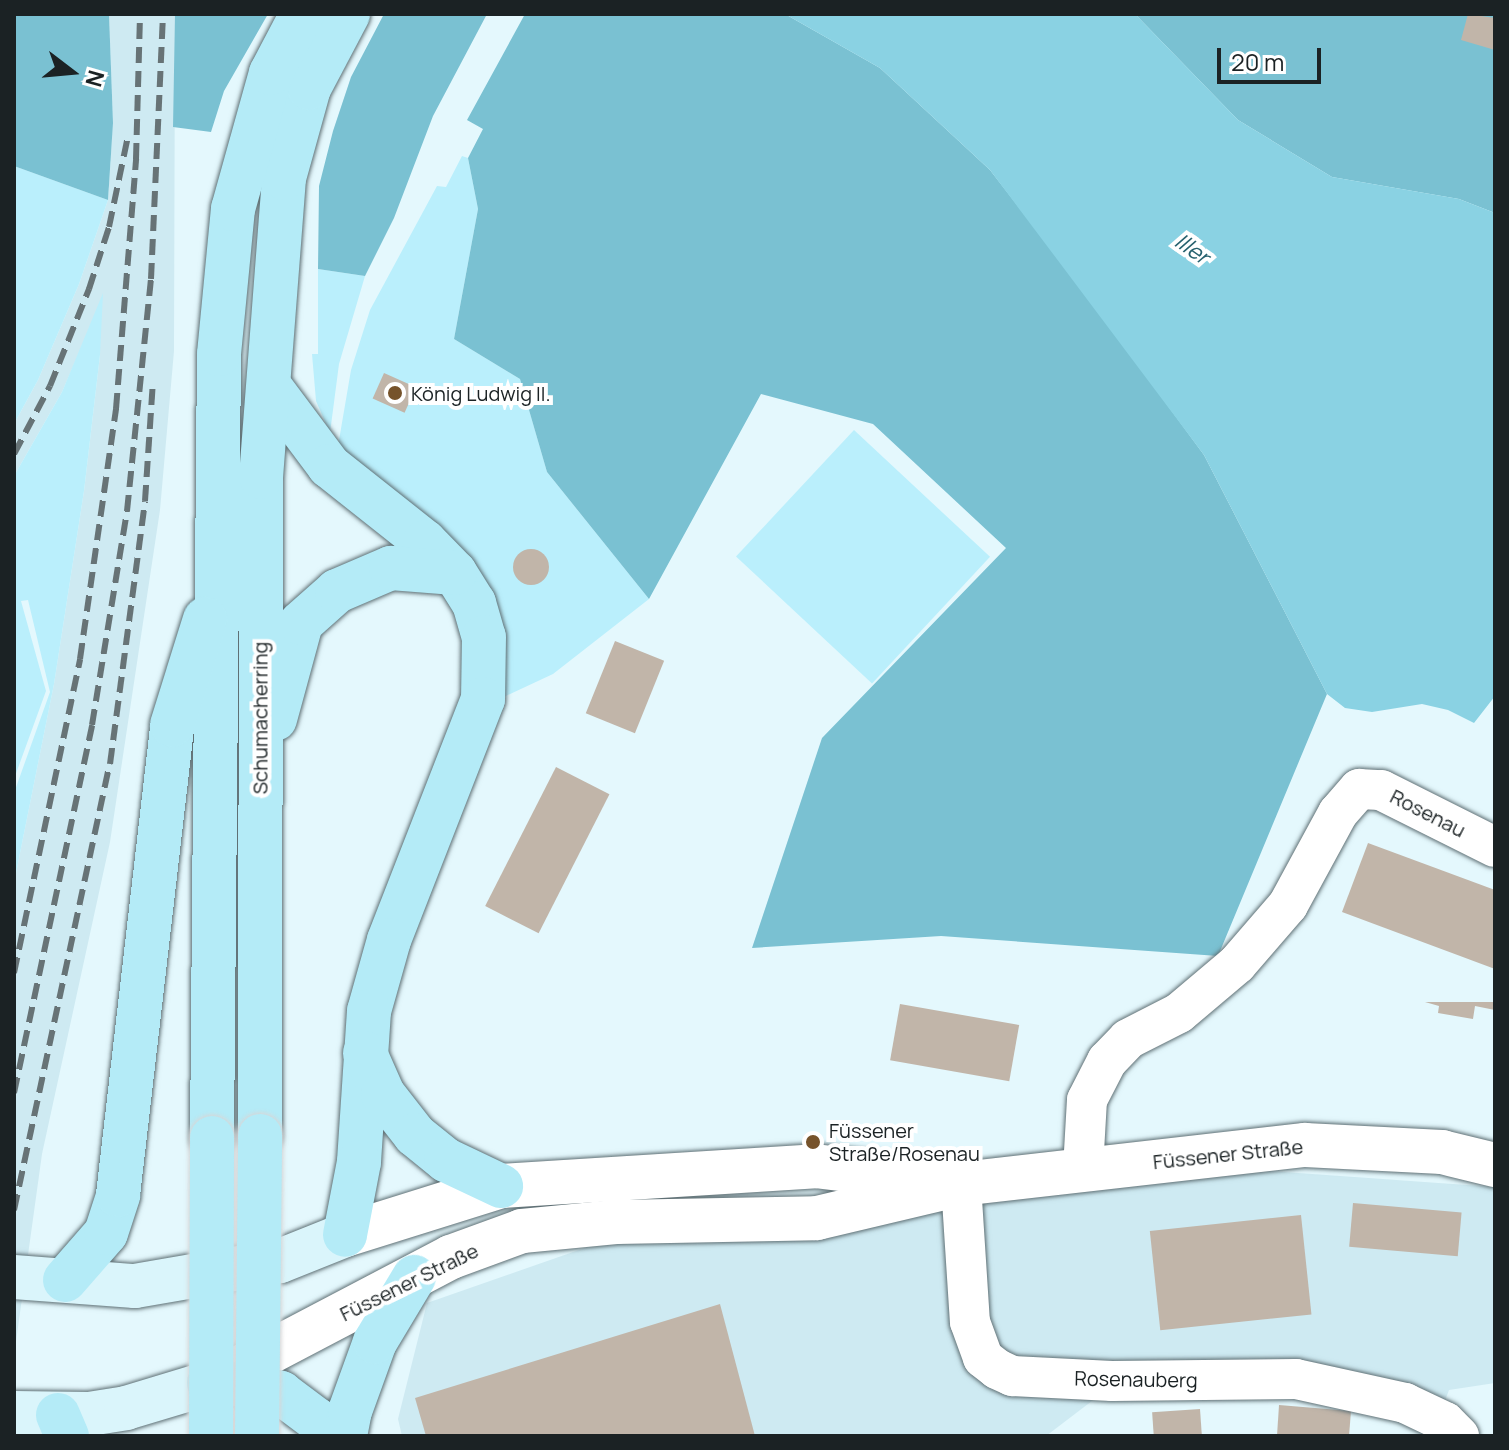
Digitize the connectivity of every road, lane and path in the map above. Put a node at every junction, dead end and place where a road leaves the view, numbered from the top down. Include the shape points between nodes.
1 (302, 14) edge
2 (348, 14) edge
3 (270, 370) junction
4 (455, 573) junction
5 (219, 578) junction
6 (259, 775) junction
7 (1495, 847) edge
8 (364, 1051) junction
9 (1495, 1165) edge
10 (1083, 1169) junction
11 (961, 1184) junction
12 (501, 1186) junction
13 (345, 1235) junction
14 (14, 1277) edge
15 (414, 1277) junction
16 (65, 1280) junction
17 (209, 1383) junction
18 (14, 1413) edge
19 (62, 1426) edge
20 (211, 1436) edge
21 (257, 1436) edge
22 (327, 1436) edge
23 (345, 1436) edge
24 (1459, 1436) edge

1 - 5 main road via 271,73 233,209 219,354
2 - 3 main road, Schumacherring via 309,88 284,178
3 - 4 main road via 329,466 425,542
3 - 6 main road, Schumacherring via 261,477
4 - 6 main road via 391,568 337,591 301,623
4 - 8 main road via 474,603 484,637 483,699 389,940
5 - 16 main road via 172,725 118,1195 106,1233
5 - 20 main road, bridge
6 - 21 main road, Schumacherring, bridge
7 - 10 street, Rosenau via 1381,790 1359,789 1338,813 1288,905 1237,964 1179,1013 1128,1039 1107,1061 1087,1100
8 - 12 main road via 383,1094 415,1135 446,1160
8 - 13 main road via 359,1162
9 - 10 street, Füssener Straße via 1442,1152 1305,1145
10 - 11 street, Füssener Straße
11 - 12 street, Füssener Straße via 815,1166
11 - 15 street, Füssener Straße via 817,1218 616,1222 522,1231
11 - 24 street, Rosenauberg via 970,1322 983,1358 997,1369 1012,1376 1112,1381 1296,1379 1405,1403 1445,1422
12 - 13 street, Füssener Straße
13 - 16 main road, Füssener Straße via 280,1261 135,1286
14 - 16 main road, Füssener Straße
15 - 17 street, Füssener Straße
15 - 23 main road via 375,1342
17 - 19 main road, Füssener Straße
17 - 22 main road via 281,1393 317,1420
18 - 19 main road, Füssener Straße

